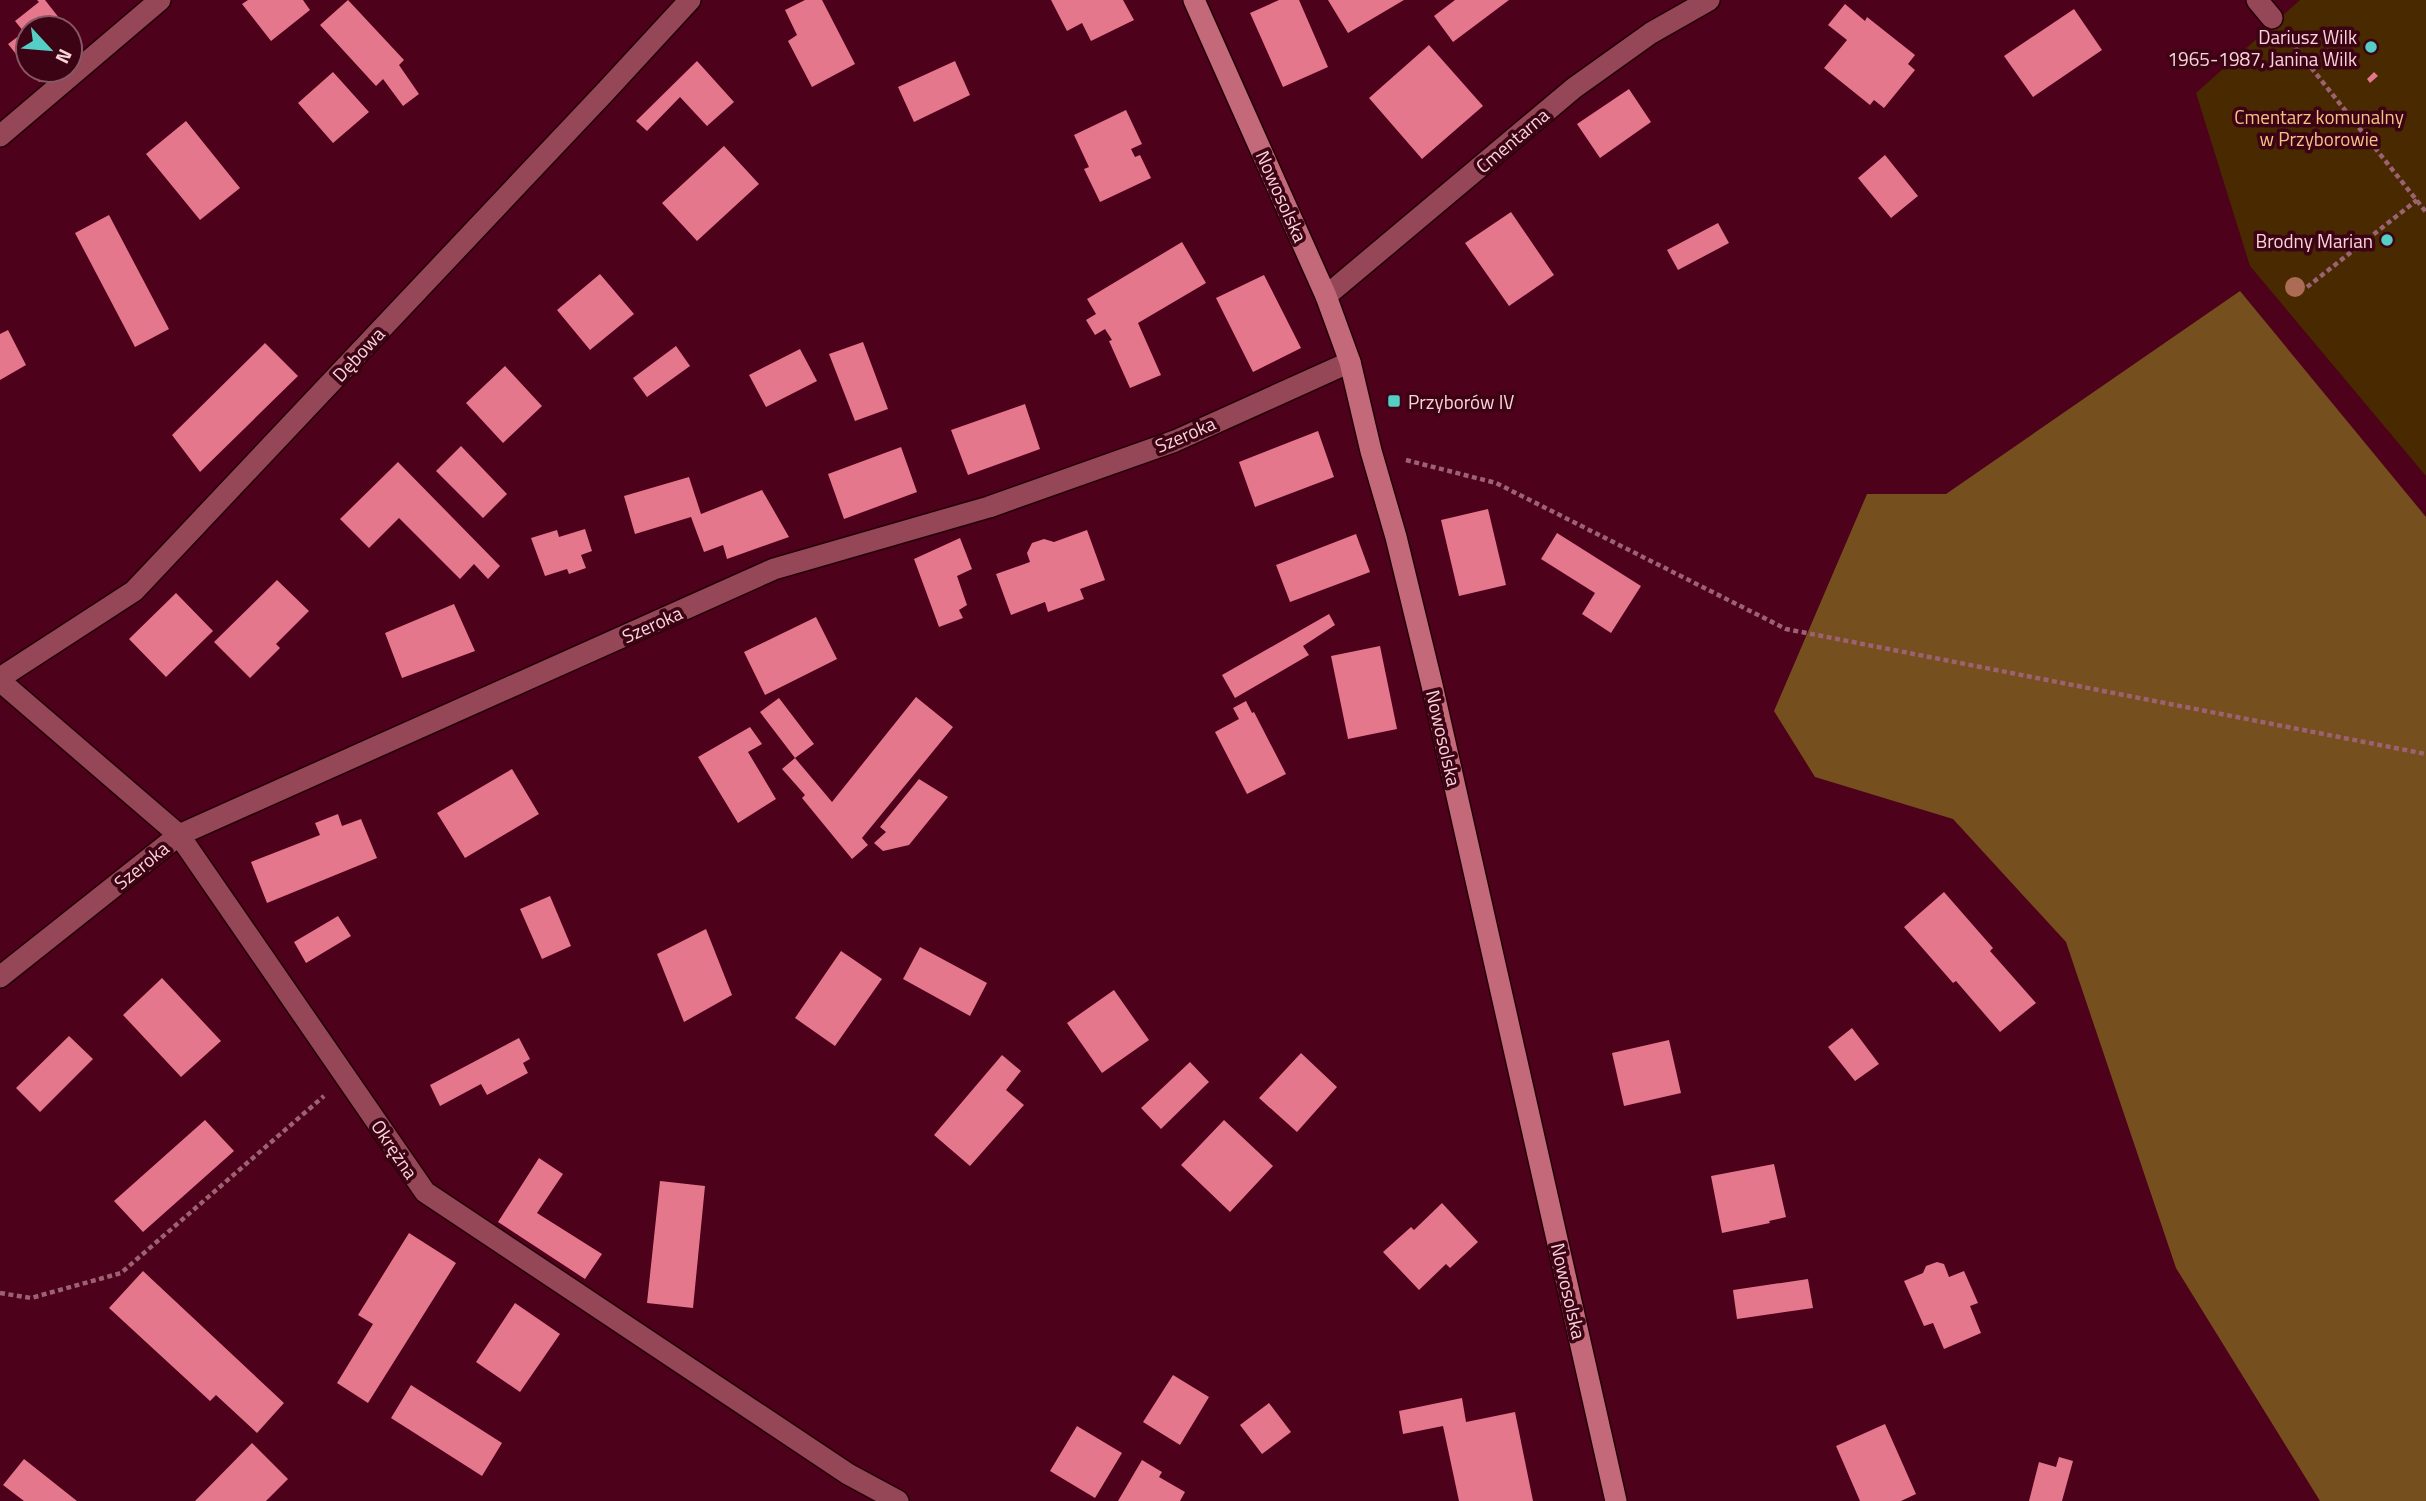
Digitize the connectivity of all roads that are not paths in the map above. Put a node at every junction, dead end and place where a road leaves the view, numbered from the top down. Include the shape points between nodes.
1 (160, 0) edge
2 (690, 0) edge
3 (1194, 0) edge
4 (1709, 0) edge
5 (2257, 0) edge
6 (2272, 18) road end
7 (0, 136) edge
8 (1326, 296) junction
9 (1350, 362) junction
10 (0, 680) edge
11 (179, 835) junction
12 (0, 977) edge
13 (898, 1501) edge
14 (1616, 1501) edge

1 - 7 street
2 - 10 street, Dębowa via 134,591
3 - 8 main road, Nowosolska
4 - 8 street, Cmentarna via 1651,33 1574,88
5 - 6 street
8 - 9 main road, Nowosolska
9 - 11 street, Szeroka via 1175,440 1002,503 774,569
9 - 14 main road, Nowosolska via 1432,685
10 - 11 street, Okrężna
11 - 12 street, Szeroka
11 - 13 street, Okrężna via 425,1192 848,1474

